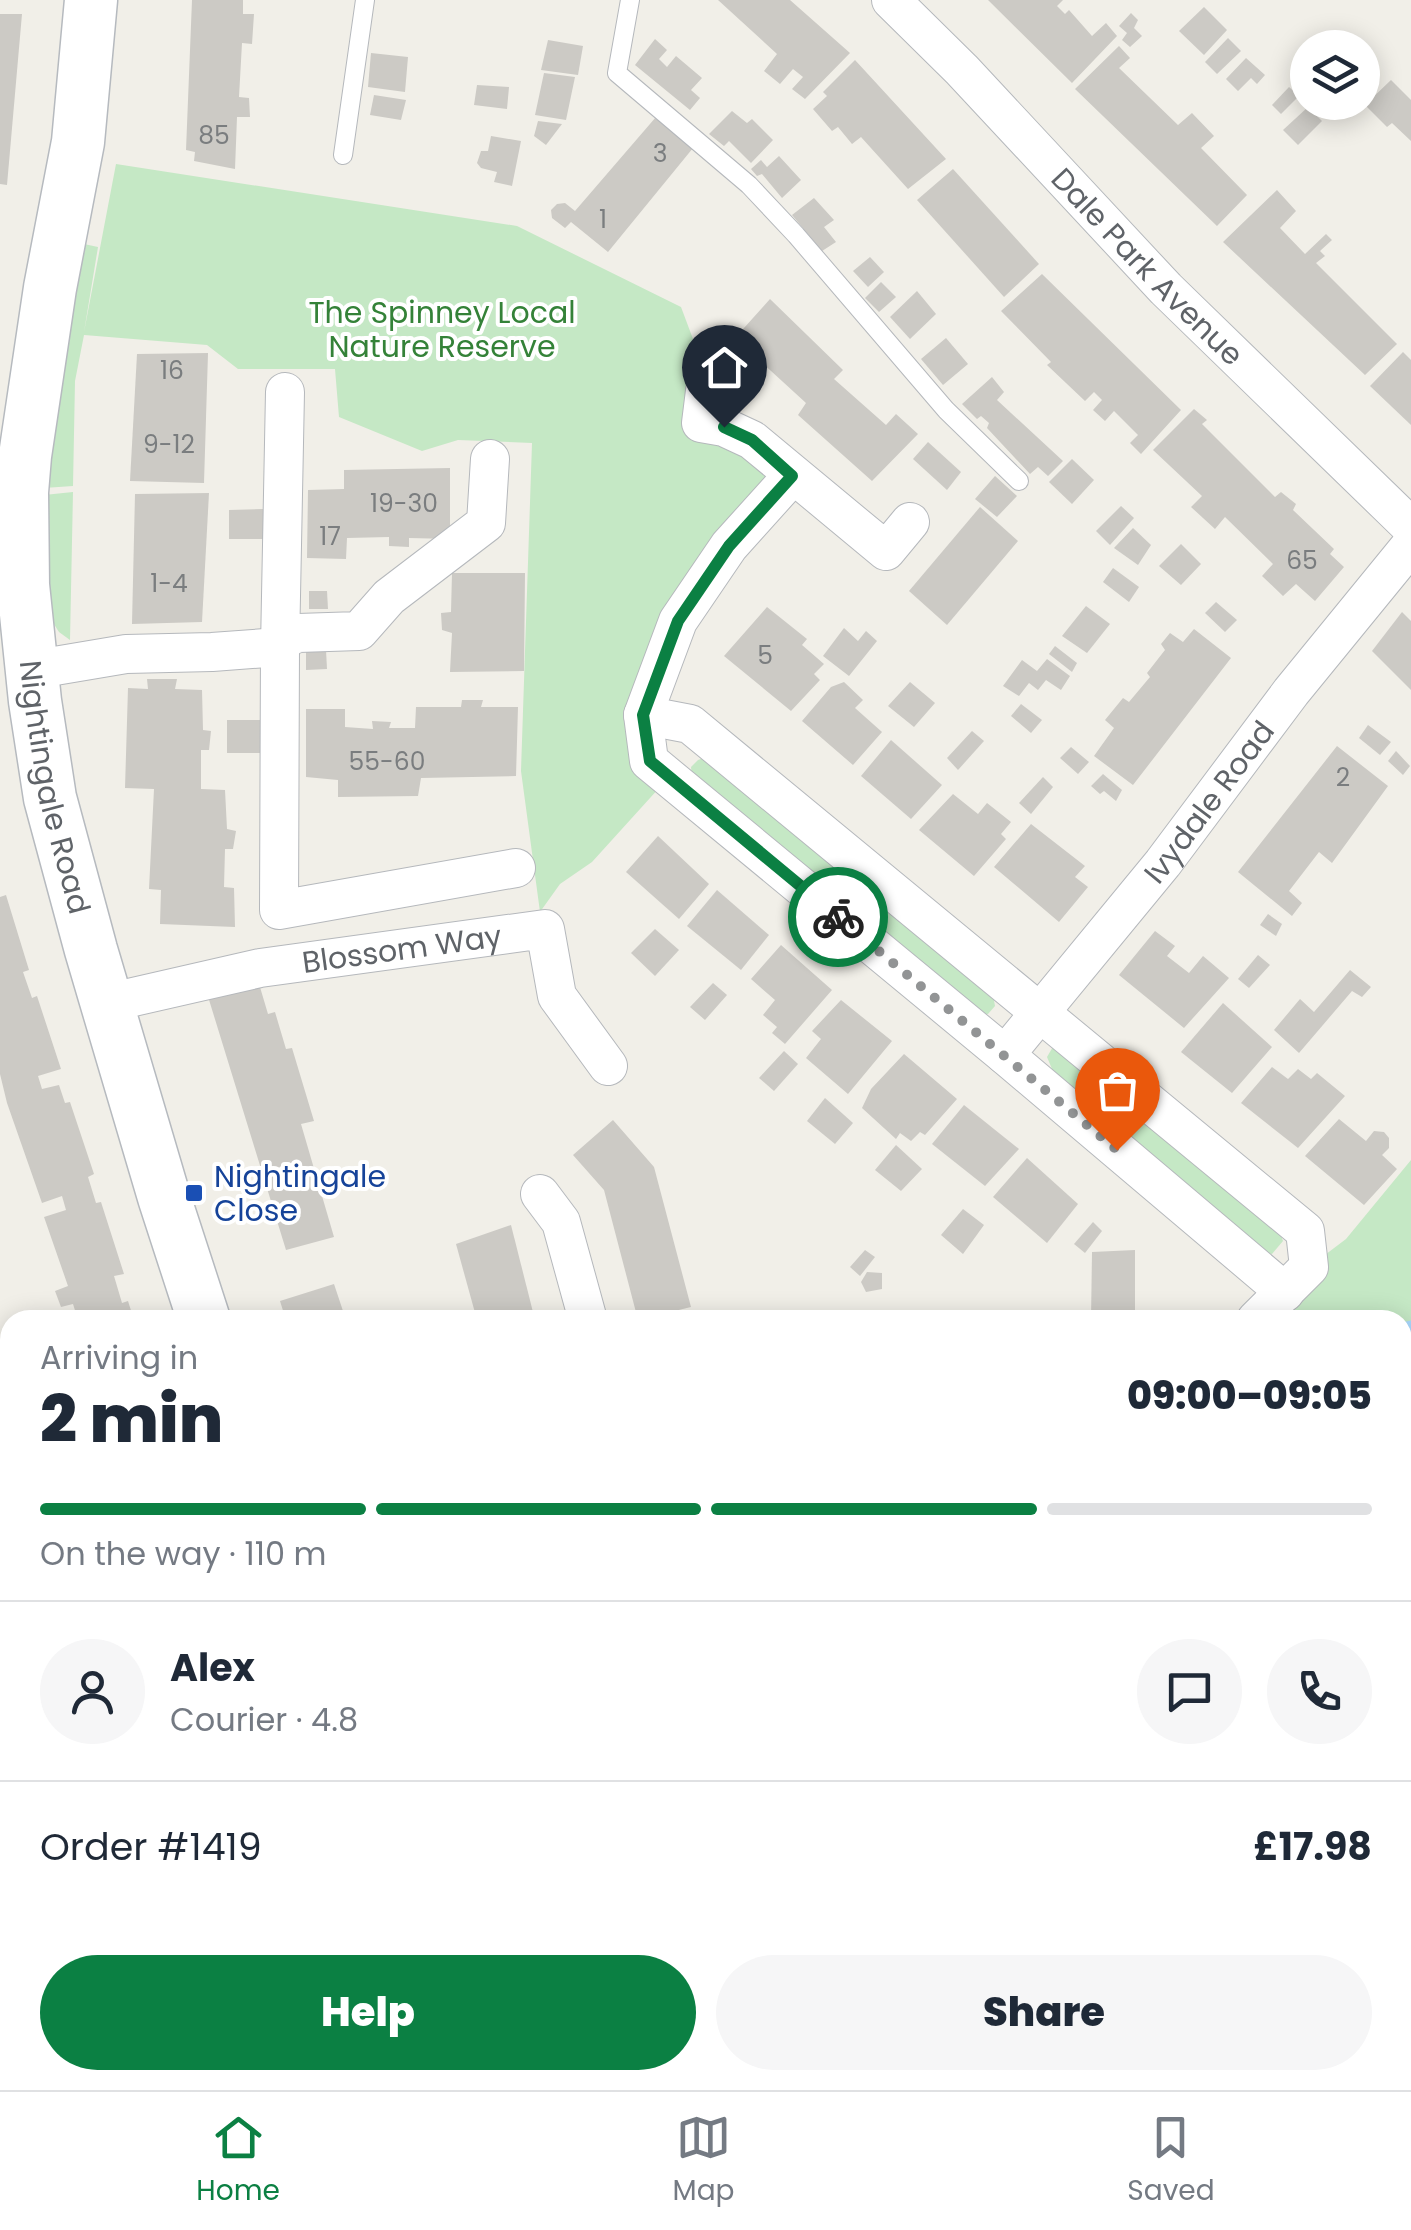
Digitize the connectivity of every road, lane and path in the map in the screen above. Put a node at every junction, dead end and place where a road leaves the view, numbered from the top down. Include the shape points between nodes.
1 (91, 0) edge
2 (365, 0) edge
3 (630, 0) edge
4 (891, 0) edge
5 (343, 154) dead end
6 (705, 391) dead end
7 (286, 392) dead end
8 (490, 459) dead end
9 (792, 476) junction
10 (1019, 481) dead end
11 (910, 522) dead end
12 (1411, 527) edge
13 (1411, 545) edge
14 (280, 648) junction
15 (31, 670) junction
16 (643, 715) junction
17 (516, 868) dead end
18 (107, 1003) junction
19 (1039, 1012) junction
20 (1005, 1055) junction
21 (608, 1066) dead end
22 (540, 1194) dead end
23 (1285, 1292) junction
24 (201, 1310) edge
25 (585, 1310) edge
26 (1266, 1310) edge

1 - 15 main road, Nightingale Road via 78,142 22,492
2 - 5 lane
3 - 10 lane via 617,73 748,185 946,410
4 - 12 street, Dale Park Avenue via 1166,290
6 - 9 street via 701,423 752,440
7 - 14 street
8 - 14 street via 486,523 389,597 359,632 298,634
9 - 11 street via 886,551
9 - 16 street via 729,546 678,621
13 - 19 street, Ivydale Road
14 - 15 street via 126,654
14 - 17 street via 279,910
15 - 18 main road, Nightingale Road via 50,798
16 - 19 street via 690,724
16 - 20 street via 650,761
18 - 21 street, Blossom Way via 260,968 545,929 557,996
18 - 24 main road, Nightingale Road
19 - 20 street, Ivydale Road
19 - 23 street via 1305,1231 1309,1267
20 - 23 street
22 - 25 street via 561,1222
23 - 26 street

